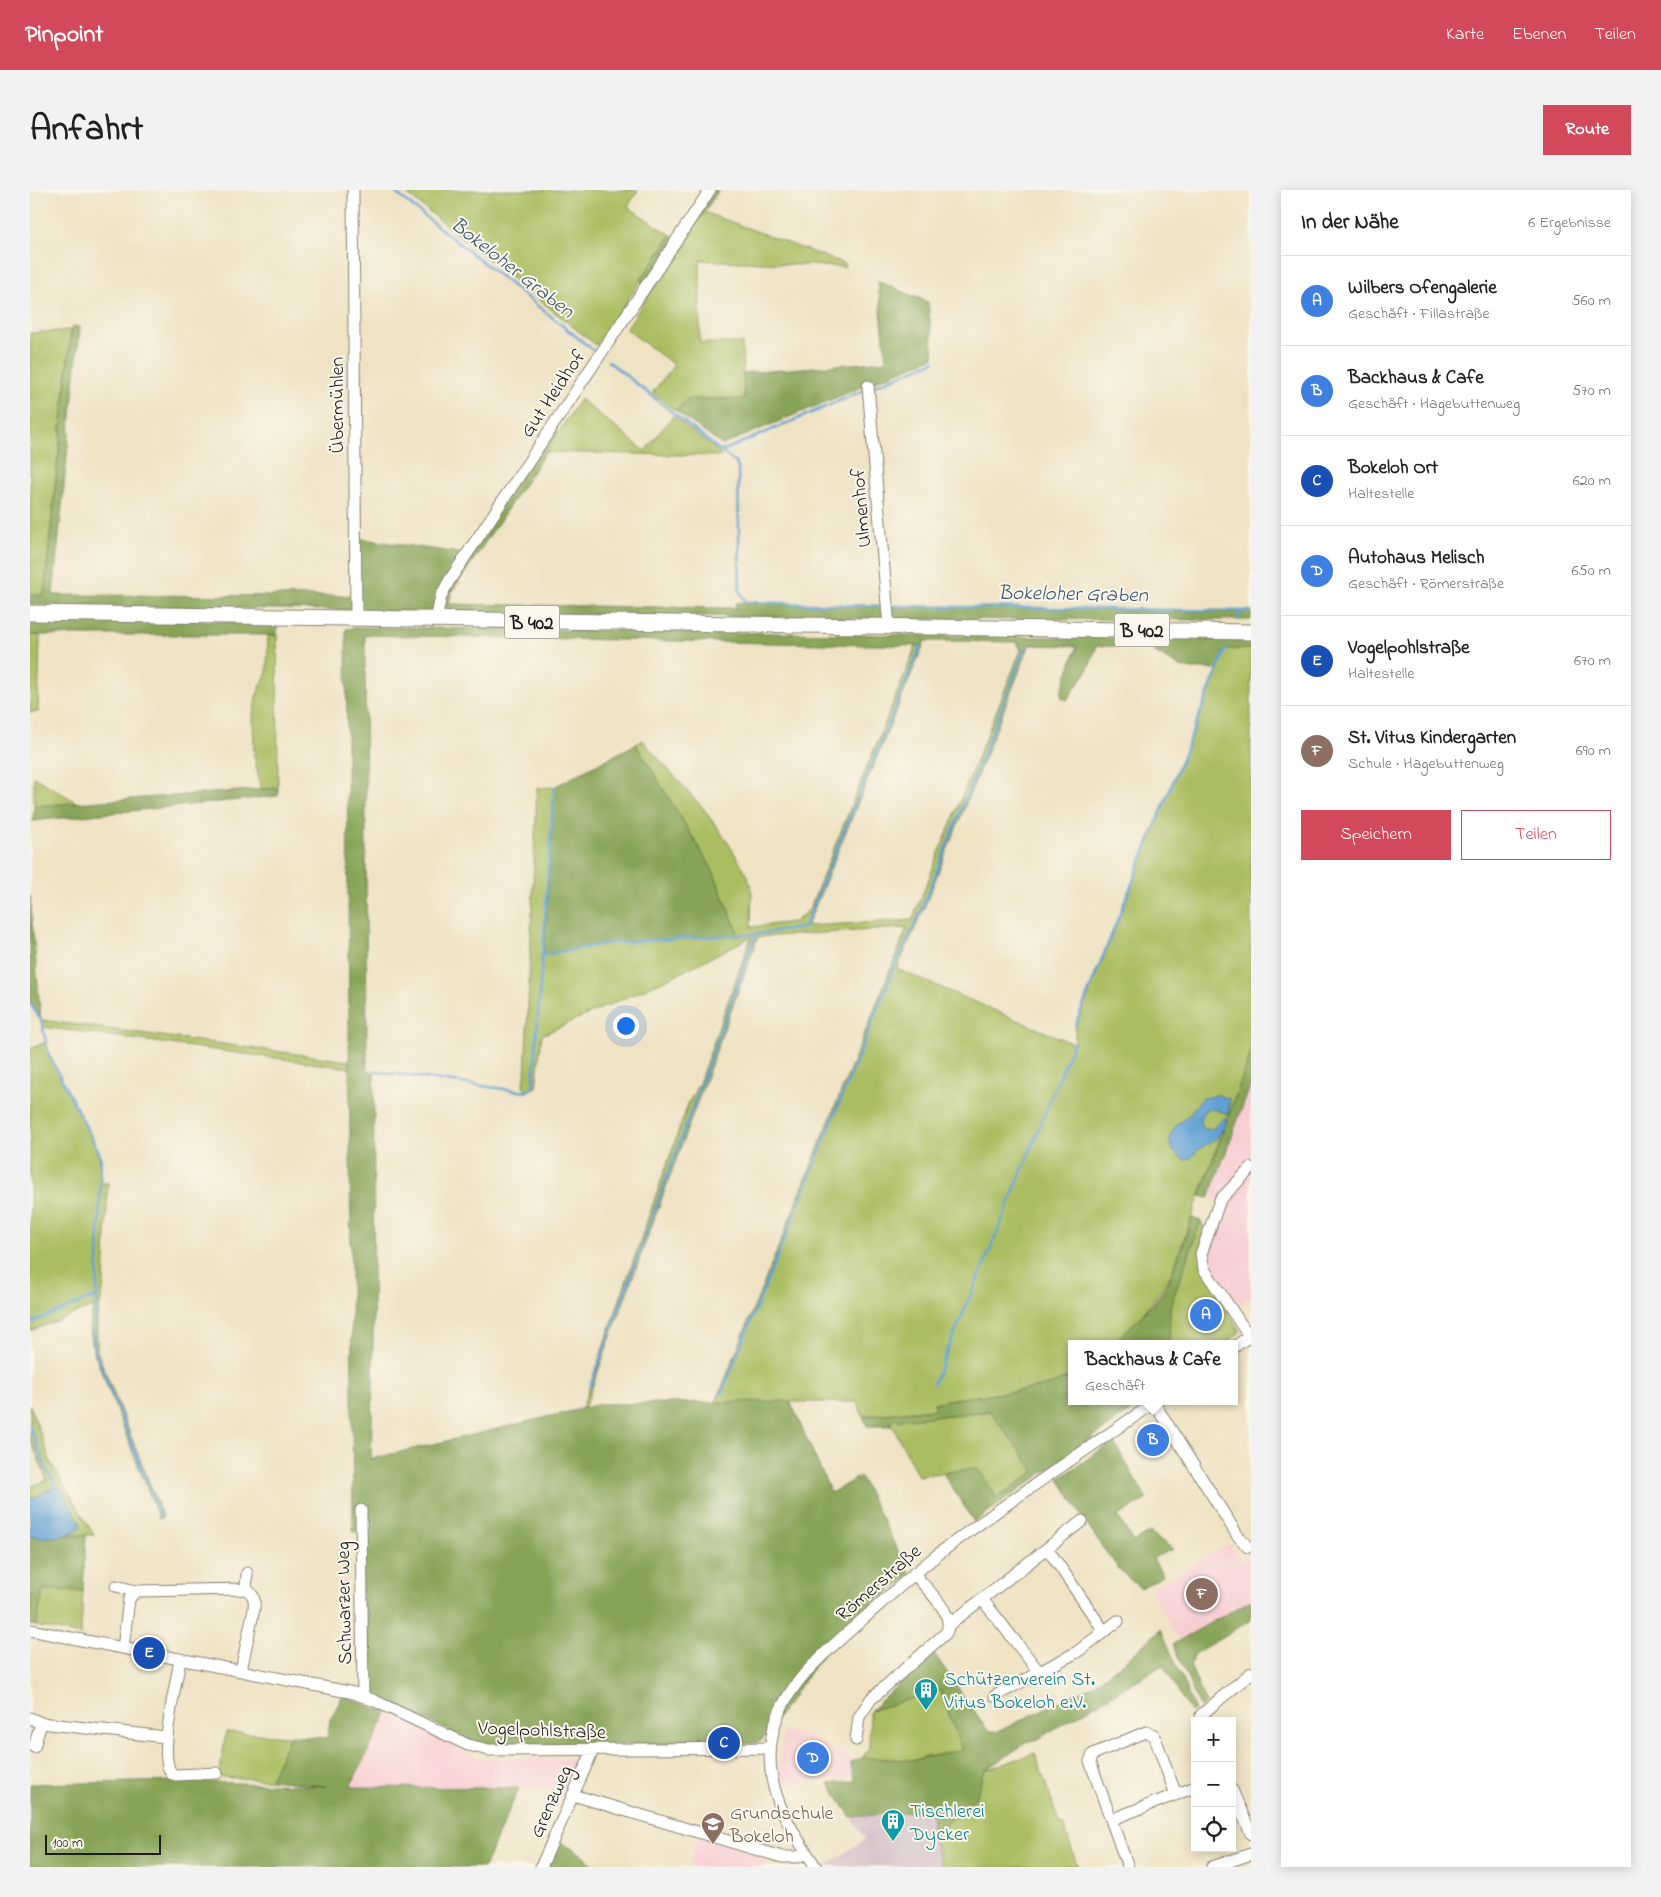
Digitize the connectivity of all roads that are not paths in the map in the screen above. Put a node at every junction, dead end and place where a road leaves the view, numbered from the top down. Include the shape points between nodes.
1 (353, 190) edge
2 (710, 190) edge
3 (868, 386) dead end
4 (30, 613) edge
5 (356, 619) junction
6 (436, 620) junction
7 (889, 627) junction
8 (1251, 632) edge
9 (1251, 1168) edge
10 (1250, 1337) edge
11 (1238, 1344) edge
12 (1151, 1405) edge
13 (1157, 1405) edge
14 (361, 1510) dead end
15 (1082, 1521) dead end
16 (1248, 1547) dead end
17 (1047, 1548) junction
18 (248, 1573) dead end
19 (914, 1573) junction
20 (116, 1586) dead end
21 (246, 1589) junction
22 (136, 1591) junction
23 (982, 1599) junction
24 (1118, 1621) dead end
25 (950, 1624) junction
26 (30, 1630) edge
27 (1104, 1631) junction
28 (123, 1648) junction
29 (180, 1659) junction
30 (241, 1670) junction
31 (1040, 1673) junction
32 (1251, 1673) edge
33 (363, 1696) junction
34 (995, 1696) dead end
35 (1200, 1714) edge
36 (35, 1721) edge
37 (166, 1737) junction
38 (856, 1740) dead end
39 (34, 1747) dead end
40 (770, 1748) junction
41 (594, 1750) junction
42 (217, 1773) dead end
43 (1191, 1789) edge
44 (573, 1795) junction
45 (1176, 1795) junction
46 (1236, 1799) edge
47 (1112, 1819) junction
48 (1251, 1834) edge
49 (806, 1853) junction
50 (1251, 1854) edge
51 (541, 1867) edge
52 (816, 1867) edge
53 (1128, 1867) edge
54 (1212, 1867) edge

1 - 5 street, Übermühlen
2 - 6 street, Gut Heidhof via 449,581 441,596
3 - 7 street, Ulmenhof
4 - 5 main road, B 402
5 - 6 main road, B 402
6 - 7 main road, B 402
7 - 8 main road, B 402
9 - 10 street via 1220,1200 1201,1254 1204,1269
10 - 11 street
12 - 19 street, Römerstraße
13 - 16 street
14 - 33 street, Schwarzer Weg
15 - 17 street
17 - 23 street
17 - 27 street
18 - 21 street
19 - 25 street via 948,1615
19 - 40 street, Römerstraße via 834,1645 791,1690 776,1718
20 - 22 street
21 - 22 street
21 - 30 street via 255,1600
22 - 28 street via 129,1599
23 - 25 street
23 - 31 street
24 - 27 street
25 - 38 street via 946,1633 870,1699 858,1717
26 - 28 street, Vogelpohlstraße
27 - 31 street via 1077,1652
28 - 29 street, Vogelpohlstraße
29 - 30 street, Vogelpohlstraße
29 - 37 street
30 - 33 street, Vogelpohlstraße
31 - 34 street
32 - 35 street
33 - 41 street, Vogelpohlstraße via 476,1748
36 - 37 street
36 - 39 street
37 - 42 street via 167,1766 172,1774
40 - 41 street, Vogelpohlstraße
40 - 49 street, Römerstraße via 775,1796
41 - 44 street, Grenzweg
43 - 45 street
44 - 49 street via 782,1857 798,1857
44 - 51 street, Grenzweg
45 - 47 street
45 - 47 street via 1154,1735 1146,1732 1093,1754 1090,1760
46 - 48 street
47 - 53 street
49 - 52 street, Römerstraße
50 - 54 street

